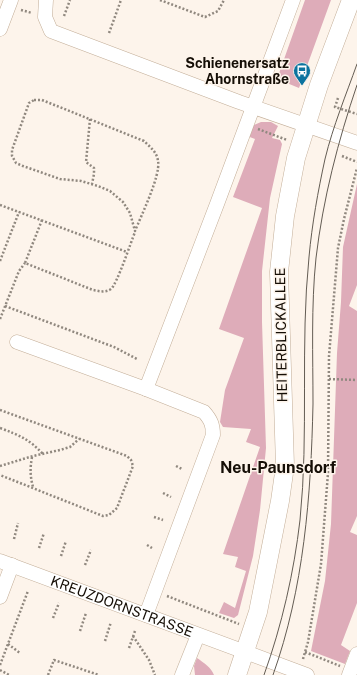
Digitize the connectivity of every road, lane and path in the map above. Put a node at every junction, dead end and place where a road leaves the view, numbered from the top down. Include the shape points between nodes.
1 (46, 0) edge
2 (70, 0) edge
3 (125, 0) edge
4 (160, 0) edge
5 (224, 0) edge
6 (293, 0) edge
7 (351, 0) edge
8 (121, 1) edge
9 (10, 3) edge
10 (45, 16) junction
11 (64, 16) dead end
12 (0, 29) edge
13 (109, 33) dead end
14 (338, 98) dead end
15 (252, 107) junction
16 (357, 114) edge
17 (90, 119) junction
18 (246, 125) junction
19 (307, 125) junction
20 (288, 141) dead end
21 (357, 143) edge
22 (342, 156) dead end
23 (357, 162) edge
24 (357, 168) edge
25 (92, 184) junction
26 (0, 205) edge
27 (19, 212) junction
28 (42, 220) junction
29 (135, 231) junction
30 (127, 252) junction
31 (0, 261) edge
32 (25, 263) junction
33 (5, 306) junction
34 (0, 319) edge
35 (17, 342) dead end
36 (137, 359) dead end
37 (329, 379) junction
38 (357, 380) edge
39 (146, 389) junction
40 (0, 410) edge
41 (0, 428) edge
42 (79, 439) junction
43 (43, 454) junction
44 (33, 456) junction
45 (0, 466) edge
46 (176, 466) dead end
47 (182, 469) dead end
48 (0, 475) edge
49 (33, 488) junction
50 (163, 493) dead end
51 (171, 497) dead end
52 (154, 517) dead end
53 (163, 520) dead end
54 (18, 523) dead end
55 (44, 533) dead end
56 (14, 539) dead end
57 (66, 540) dead end
58 (147, 545) dead end
59 (39, 548) dead end
60 (152, 548) dead end
61 (91, 550) dead end
62 (61, 556) dead end
63 (6, 563) edge
64 (85, 565) dead end
65 (28, 591) dead end
66 (155, 591) junction
67 (0, 597) edge
68 (59, 603) dead end
69 (86, 613) dead end
70 (146, 615) junction
71 (53, 618) dead end
72 (111, 622) dead end
73 (240, 624) dead end
74 (80, 631) dead end
75 (135, 631) dead end
76 (198, 634) junction
77 (133, 636) junction
78 (105, 640) dead end
79 (8, 644) junction
80 (129, 648) dead end
81 (245, 652) junction
82 (20, 653) dead end
83 (357, 654) edge
84 (0, 665) edge
85 (0, 670) edge
86 (345, 671) edge
87 (9, 675) edge
88 (48, 675) edge
89 (99, 675) edge
90 (155, 675) edge
91 (182, 675) edge
92 (237, 675) edge
93 (307, 675) edge

1 - 10 street
2 - 11 path
3 - 8 path
4 - 5 path via 206,17 218,11
6 - 15 street
7 - 19 main road, HEITERBLICKALLEE
8 - 13 path
9 - 10 path
9 - 12 street
10 - 15 street via 51,31
14 - 16 path via 334,107
15 - 18 street
15 - 19 street
17 - 25 path via 86,162 94,168
17 - 25 path via 42,100 34,100 29,103 12,156 16,163 60,179
17 - 29 path via 144,141 154,150 158,160 158,171
18 - 20 path
18 - 39 street
19 - 21 street
19 - 81 main road, HEITERBLICKALLEE via 296,158 285,216 279,272 284,466 280,501 258,612
22 - 23 path
24 - 37 path via 338,248
25 - 29 path via 110,191 123,202 130,213
26 - 27 path
27 - 28 path
27 - 31 path
28 - 30 path
28 - 32 path
29 - 30 path
30 - 32 path via 112,288 104,292
32 - 33 path via 19,271
33 - 34 path
33 - 36 path via 114,347
35 - 39 street
37 - 38 path
37 - 86 path via 328,473 321,564 305,652
39 - 66 street via 204,412 213,427 213,435
40 - 42 path
41 - 43 path via 25,438
42 - 43 path via 70,447
42 - 49 path via 127,456 131,460 133,466 114,512 103,516
43 - 44 path
44 - 45 path
44 - 49 path via 30,467
46 - 47 path
48 - 49 path
50 - 51 path
52 - 53 path
54 - 56 path
55 - 59 path
57 - 62 path
58 - 60 path
61 - 64 path
63 - 67 street
63 - 70 street, KREUZDORNSTRASSE
65 - 79 path
66 - 70 street
66 - 73 path
68 - 71 path
69 - 74 path
70 - 76 street, KREUZDORNSTRASSE
72 - 78 path
75 - 77 path
76 - 81 street, KREUZDORNSTRASSE
76 - 91 street
77 - 80 path
77 - 90 path via 149,660
79 - 82 path
79 - 84 path
81 - 92 main road, HEITERBLICKALLEE
81 - 93 street, KREUZDORNSTRASSE
83 - 86 street
85 - 87 path
88 - 89 path via 54,660

